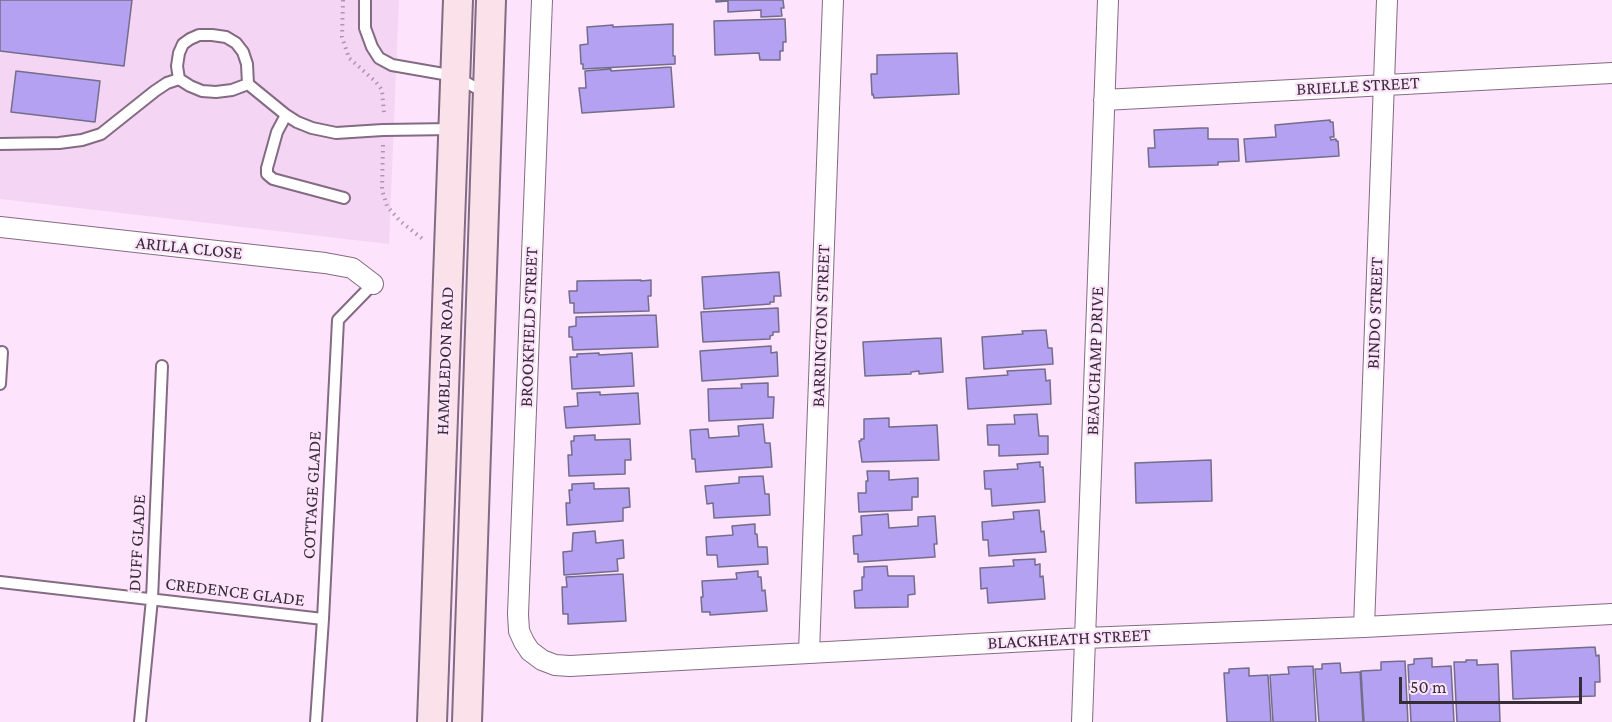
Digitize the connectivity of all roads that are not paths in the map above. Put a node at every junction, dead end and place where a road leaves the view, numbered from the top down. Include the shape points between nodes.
1 (365, 0) edge
2 (458, 0) edge
3 (491, 0) edge
4 (542, 0) edge
5 (832, 0) edge
6 (1108, 0) edge
7 (1387, 0) edge
8 (1612, 74) edge
9 (455, 76) junction
10 (179, 79) junction
11 (248, 84) junction
12 (1383, 85) junction
13 (488, 94) junction
14 (1104, 100) junction
15 (286, 115) junction
16 (454, 129) junction
17 (0, 144) edge
18 (344, 198) dead end
19 (0, 227) edge
20 (373, 284) joint
21 (2, 352) dead end
22 (162, 366) dead end
23 (0, 384) edge
24 (0, 582) edge
25 (152, 599) junction
26 (1612, 615) edge
27 (323, 619) junction
28 (1364, 627) junction
29 (1085, 638) junction
30 (530, 651) joint
31 (809, 652) junction
32 (140, 722) edge
33 (316, 722) edge
34 (432, 722) edge
35 (467, 722) edge
36 (1082, 722) edge

1 - 9 lane via 365,28 379,58 392,65
2 - 9 main road, HAMBLEDON ROAD
3 - 13 main road, HAMBLEDON ROAD
4 - 30 street, BROOKFIELD STREET via 518,614 519,631
5 - 31 street, BARRINGTON STREET
6 - 14 street, BEAUCHAMP DRIVE
7 - 12 street, BINDO STREET
8 - 12 street, BRIELLE STREET
9 - 13 lane
9 - 16 main road, HAMBLEDON ROAD
10 - 11 lane via 202,91 232,90
10 - 11 lane via 177,66 183,44 199,35 212,35 226,37 243,52
10 - 17 lane via 155,91 101,134 59,143
11 - 15 lane
12 - 14 street, BRIELLE STREET
12 - 28 street, BINDO STREET
13 - 35 main road, HAMBLEDON ROAD
14 - 29 street, BEAUCHAMP DRIVE
15 - 16 lane via 312,128 336,133
15 - 18 lane via 277,132 267,174
16 - 34 main road, HAMBLEDON ROAD
19 - 20 street, ARILLA CLOSE via 326,263 352,268
20 - 27 lane, COTTAGE GLADE via 338,320
21 - 23 lane
22 - 25 lane, DUFF GLADE
24 - 25 lane, CREDENCE GLADE
25 - 27 lane, CREDENCE GLADE
25 - 32 lane, DUFF GLADE
26 - 28 street, BLACKHEATH STREET
27 - 33 lane, COTTAGE GLADE
28 - 29 street, BLACKHEATH STREET
29 - 31 street, BLACKHEATH STREET
29 - 36 street, BEAUCHAMP DRIVE
30 - 31 street, BLACKHEATH STREET via 555,665 570,666

